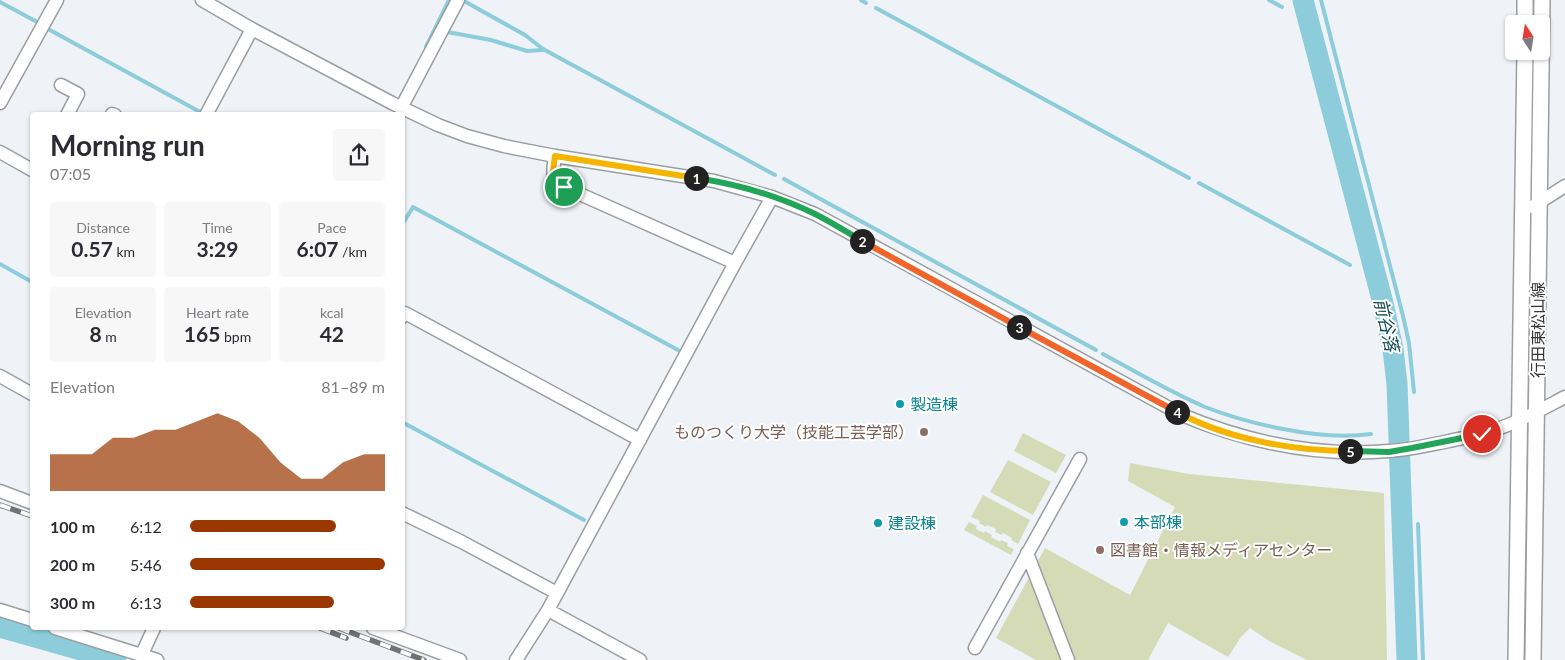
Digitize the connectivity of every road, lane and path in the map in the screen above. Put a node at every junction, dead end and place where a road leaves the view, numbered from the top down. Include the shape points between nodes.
1 (57, 0) edge
2 (202, 0) edge
3 (458, 0) edge
4 (1525, 0) edge
5 (1542, 0) edge
6 (1525, 15) edge
7 (252, 29) junction
8 (1525, 60) edge
9 (62, 85) dead end
10 (0, 104) edge
11 (393, 109) edge
12 (69, 112) edge
13 (208, 112) edge
14 (405, 113) edge
15 (0, 152) edge
16 (555, 156) junction
17 (30, 169) edge
18 (1565, 186) edge
19 (772, 196) junction
20 (1539, 203) junction
21 (1523, 211) junction
22 (735, 263) junction
23 (405, 313) edge
24 (0, 376) edge
25 (30, 393) edge
26 (1565, 397) edge
27 (1537, 412) junction
28 (1519, 421) junction
29 (640, 440) junction
30 (1080, 460) dead end
31 (0, 491) edge
32 (30, 502) edge
33 (405, 515) edge
34 (1027, 553) junction
35 (557, 593) junction
36 (0, 610) edge
37 (548, 610) junction
38 (30, 619) edge
39 (62, 630) edge
40 (153, 630) edge
41 (378, 630) edge
42 (975, 648) dead end
43 (142, 654) junction
44 (157, 660) edge
45 (460, 660) edge
46 (516, 660) edge
47 (640, 660) edge
48 (1068, 660) edge
49 (1516, 660) edge
50 (1533, 660) edge

1 - 10 street
2 - 7 street
3 - 11 street
4 - 6 main road
5 - 20 main road, 行田東松山線
7 - 11 street
7 - 13 street
8 - 21 main road, 行田東松山線
9 - 12 street via 78,94
14 - 16 street via 467,136
15 - 17 street
16 - 19 street via 714,181
16 - 22 street via 554,177 564,187
18 - 20 street
19 - 22 street
19 - 28 street via 815,214 1098,370 1207,425 1309,450 1389,452 1482,434
20 - 21 street
20 - 27 main road, 行田東松山線
21 - 28 main road, 行田東松山線
22 - 29 street
23 - 29 street
24 - 25 street
26 - 27 street
27 - 28 street
27 - 50 main road, 行田東松山線
28 - 49 main road, 行田東松山線
29 - 35 street
30 - 34 street
31 - 32 street
33 - 35 street
34 - 42 street
34 - 48 street
35 - 37 street
36 - 38 street
37 - 46 street
37 - 47 street
39 - 43 street
40 - 43 street
41 - 45 street
43 - 44 street

